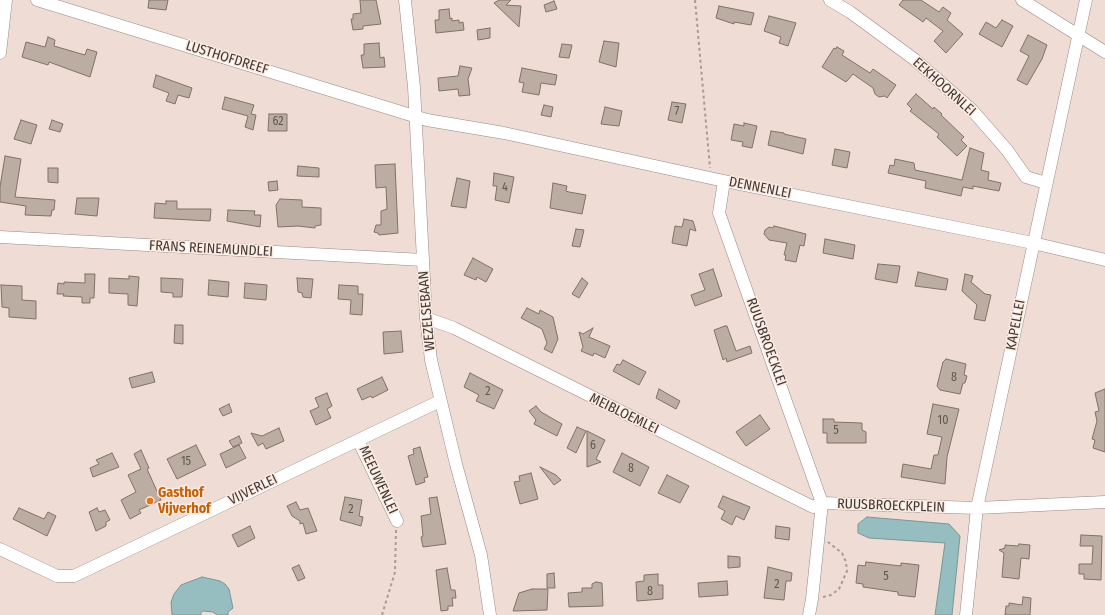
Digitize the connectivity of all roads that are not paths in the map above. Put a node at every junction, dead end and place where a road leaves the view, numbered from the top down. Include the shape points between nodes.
1 (6, 0) edge
2 (37, 0) edge
3 (405, 0) edge
4 (830, 0) edge
5 (1022, 0) edge
6 (1086, 0) edge
7 (1079, 37) junction
8 (1105, 52) edge
9 (0, 53) edge
10 (416, 115) junction
11 (724, 181) junction
12 (1046, 182) junction
13 (0, 237) edge
14 (1033, 243) junction
15 (423, 260) junction
16 (1105, 260) edge
17 (426, 318) junction
18 (440, 401) junction
19 (358, 440) junction
20 (1105, 502) edge
21 (822, 503) junction
22 (977, 508) junction
23 (397, 521) road end
24 (0, 549) edge
25 (490, 615) edge
26 (809, 615) edge
27 (966, 615) edge

1 - 9 street
2 - 10 street, LUSTHOFDREEF
3 - 10 street, WEZELSEBAAN
4 - 12 street, EEKHOORNLEI via 914,59 972,110 1007,150 1026,177
5 - 7 street
6 - 7 street, KAPELLEI
7 - 8 street
7 - 12 street, KAPELLEI
10 - 11 street, DENNENLEI via 427,120 504,133
10 - 15 street, WEZELSEBAAN
11 - 14 street, DENNENLEI
11 - 21 street, RUUSBROECKLEI via 719,213
12 - 14 street, KAPELLEI
13 - 15 street, FRANS REINEMUNDLEI
14 - 16 street, DENNENLEI
14 - 22 street, KAPELLEI
15 - 17 street, WEZELSEBAAN
17 - 18 street, WEZELSEBAAN via 431,360
17 - 21 street, MEIBLOEMLEI via 454,328 813,507
18 - 19 street, VIJVERLEI
18 - 25 street, WEZELSEBAAN via 481,555
19 - 23 street, MEEUWENLEI
19 - 24 street, VIJVERLEI via 74,576 57,576
20 - 22 street, RUUSBROECKPLEIN
21 - 22 street, RUUSBROECKPLEIN
21 - 26 street, RUUSBROECKPLEIN
22 - 27 street, KAPELLEI

